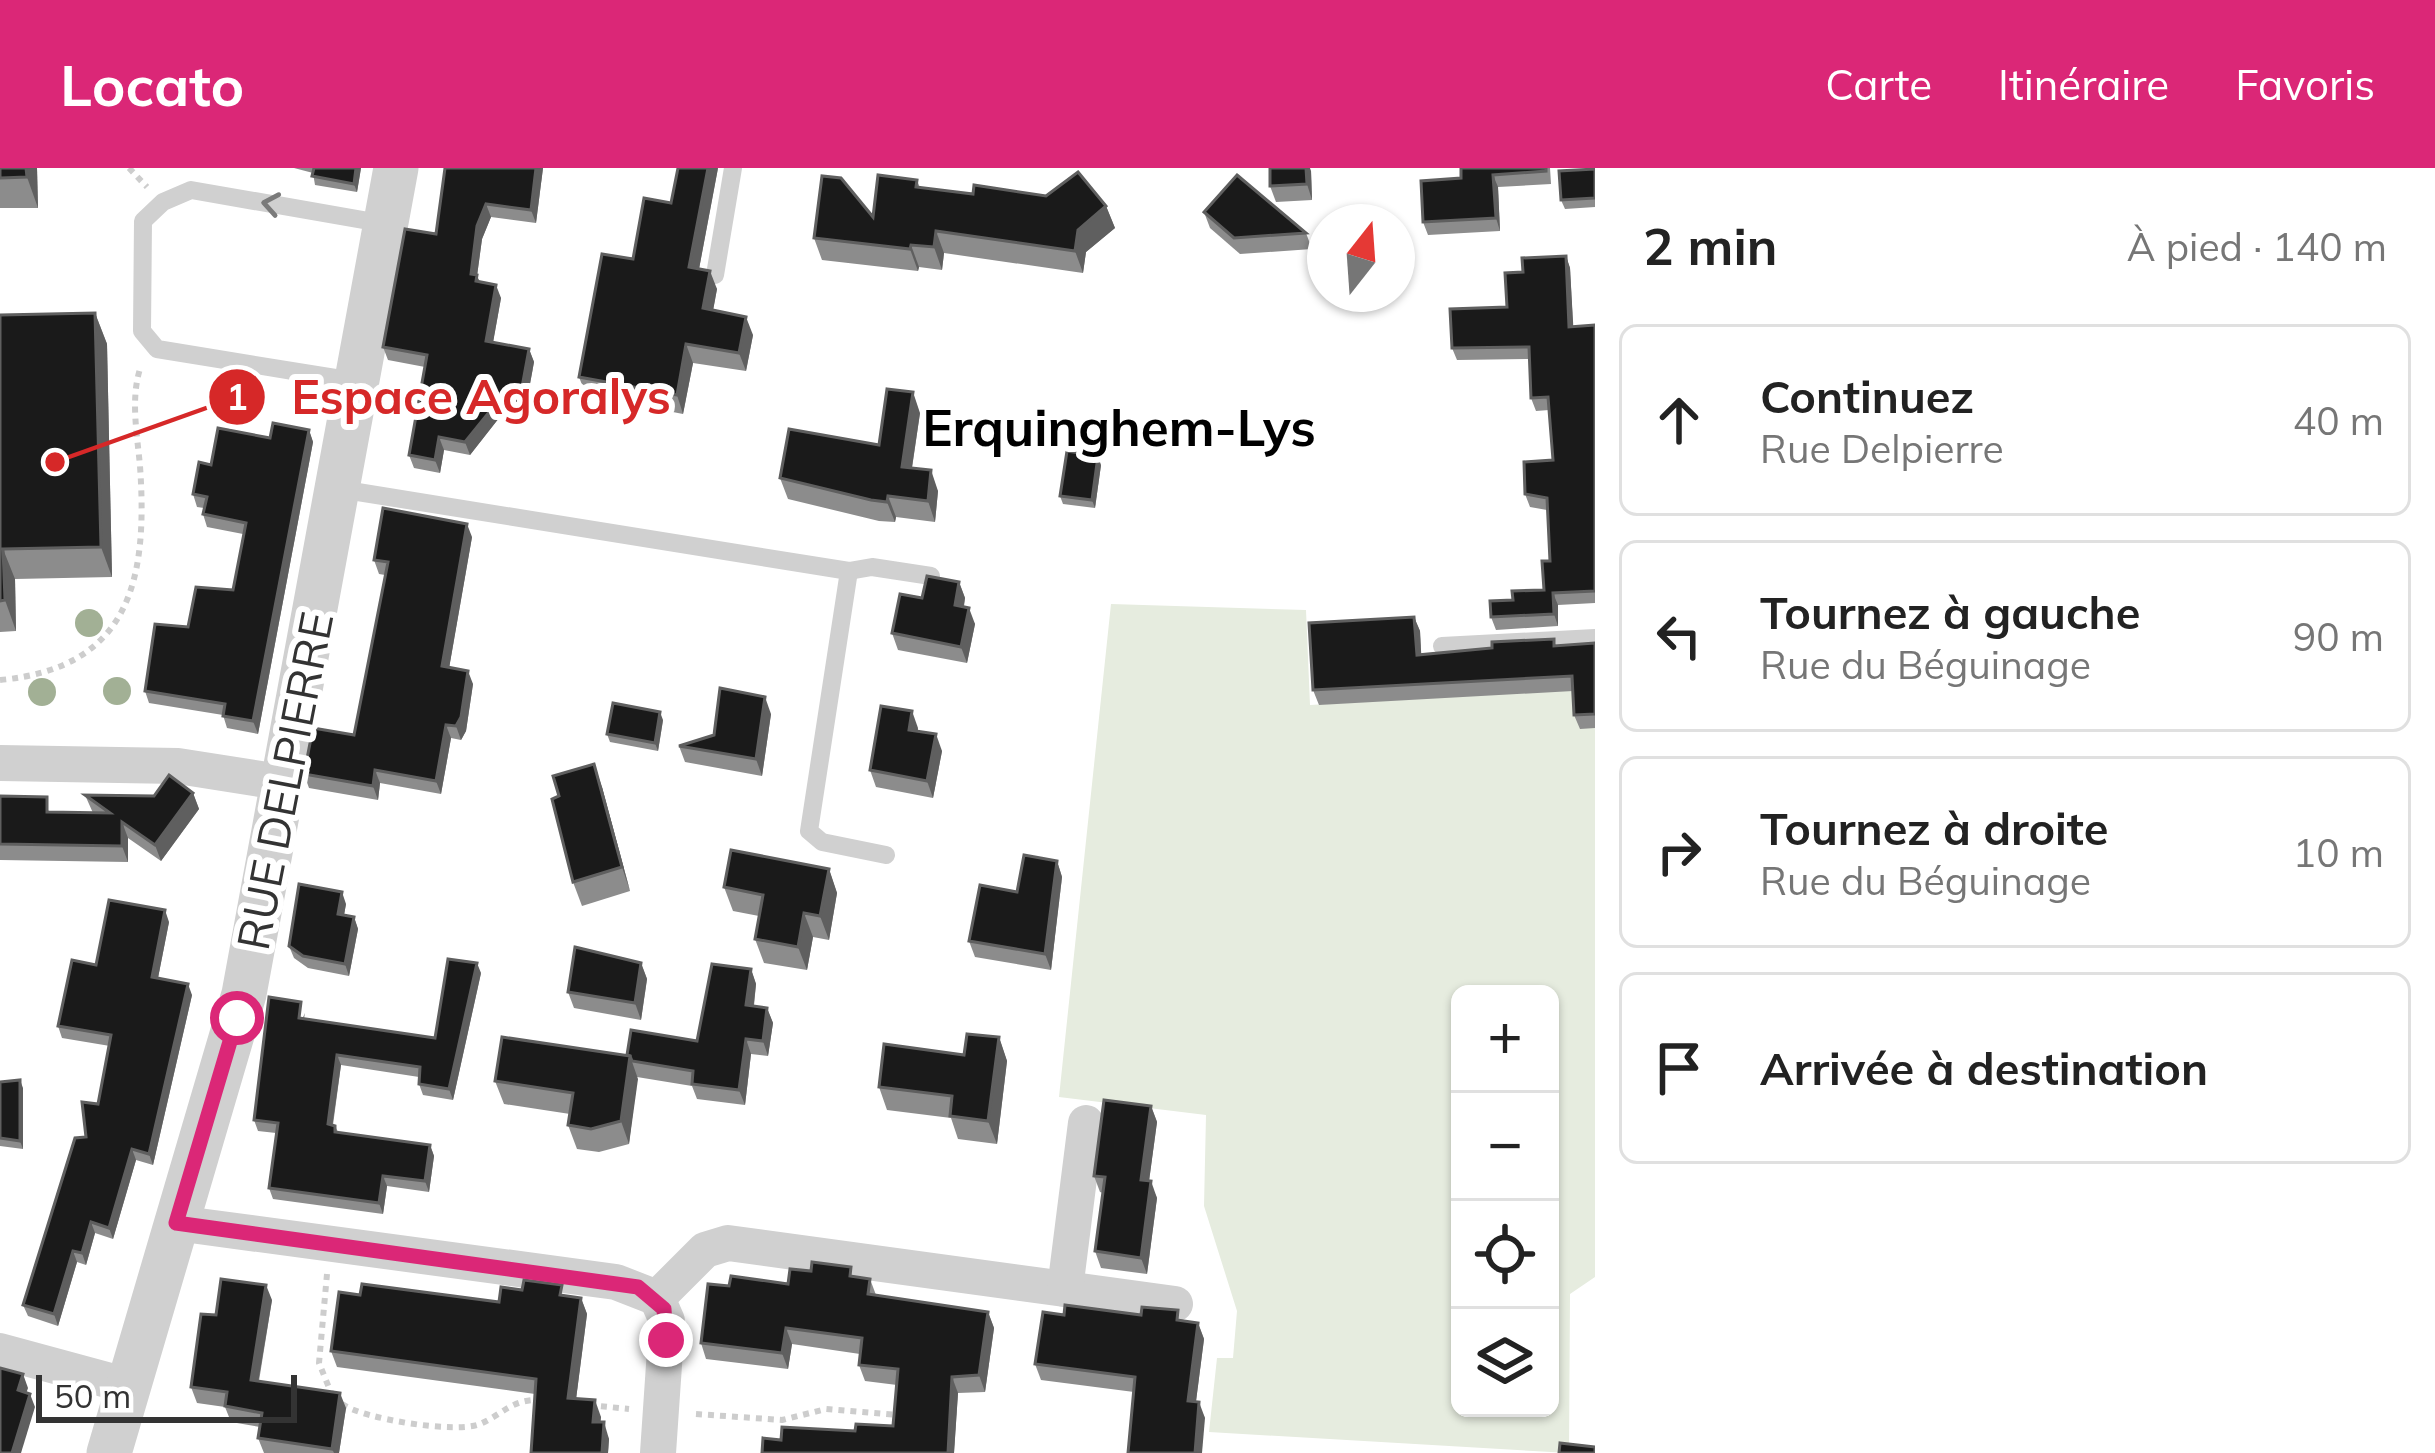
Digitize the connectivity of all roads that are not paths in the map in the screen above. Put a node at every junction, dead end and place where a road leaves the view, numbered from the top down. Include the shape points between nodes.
1 (396, 168) edge
2 (733, 168) edge
3 (386, 224) junction
4 (715, 274) edge
5 (358, 382) junction
6 (339, 489) junction
7 (849, 572) junction
8 (931, 576) edge
9 (1595, 638) edge
10 (1442, 646) dead end
11 (0, 763) edge
12 (286, 783) junction
13 (886, 855) dead end
14 (1086, 1123) dead end
15 (176, 1223) junction
16 (1065, 1289) junction
17 (657, 1298) junction
18 (1175, 1304) edge
19 (0, 1351) edge
20 (129, 1386) junction
21 (109, 1453) edge
22 (658, 1453) edge

1 - 3 street, RUE DELPIERRE
2 - 4 lane
3 - 5 street, RUE DELPIERRE
3 -> 5 lane via 191,190 143,221 142,331 158,349
5 - 6 street, RUE DELPIERRE
6 - 7 lane
6 - 12 street, RUE DELPIERRE
7 - 8 lane via 872,567
7 - 13 lane via 808,822 822,842
9 - 10 lane
11 - 12 street via 178,766
12 - 15 street, RUE DELPIERRE via 244,994
14 - 16 street
15 - 17 street via 616,1282
15 - 20 street, RUE DELPIERRE
16 - 17 street via 728,1243 705,1250
16 - 18 street
17 - 22 street via 667,1321
19 - 20 street
20 - 21 street, RUE DELPIERRE

